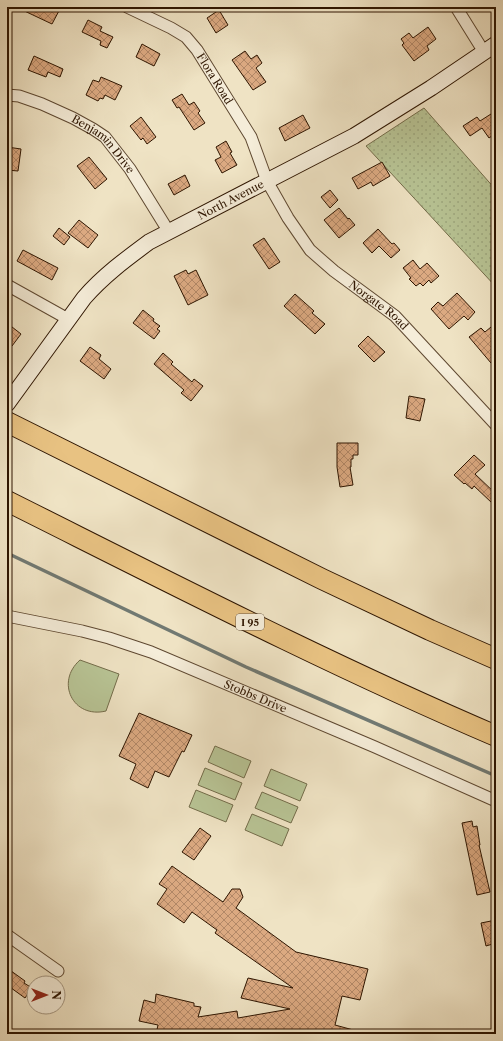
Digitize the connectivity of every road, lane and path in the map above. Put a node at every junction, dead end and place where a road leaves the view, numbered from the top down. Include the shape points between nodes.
1 (127, 7) edge
2 (456, 7) edge
3 (490, 48) edge
4 (7, 96) edge
5 (267, 181) junction
6 (169, 232) junction
7 (7, 285) edge
8 (68, 319) junction
9 (7, 404) edge
10 (7, 422) edge
11 (496, 425) edge
12 (7, 501) edge
13 (7, 616) edge
14 (496, 659) edge
15 (496, 736) edge
16 (496, 801) edge
17 (7, 935) edge
18 (58, 971) dead end

1 - 5 street, Flora Road via 186,37 197,50 251,137
2 - 3 street
3 - 5 main road, North Avenue via 354,136
4 - 6 street, Benjamin Drive via 19,96 42,104 105,137 130,169
5 - 6 main road, North Avenue
5 - 11 street, Norgate Road via 310,250 395,316
6 - 8 main road, North Avenue via 149,242 108,273
7 - 8 street
8 - 9 main road, North Avenue
10 - 14 highway via 343,589
12 - 15 highway, I 95 via 323,658
13 - 16 street, Stobbs Drive via 109,638 151,652
17 - 18 street

